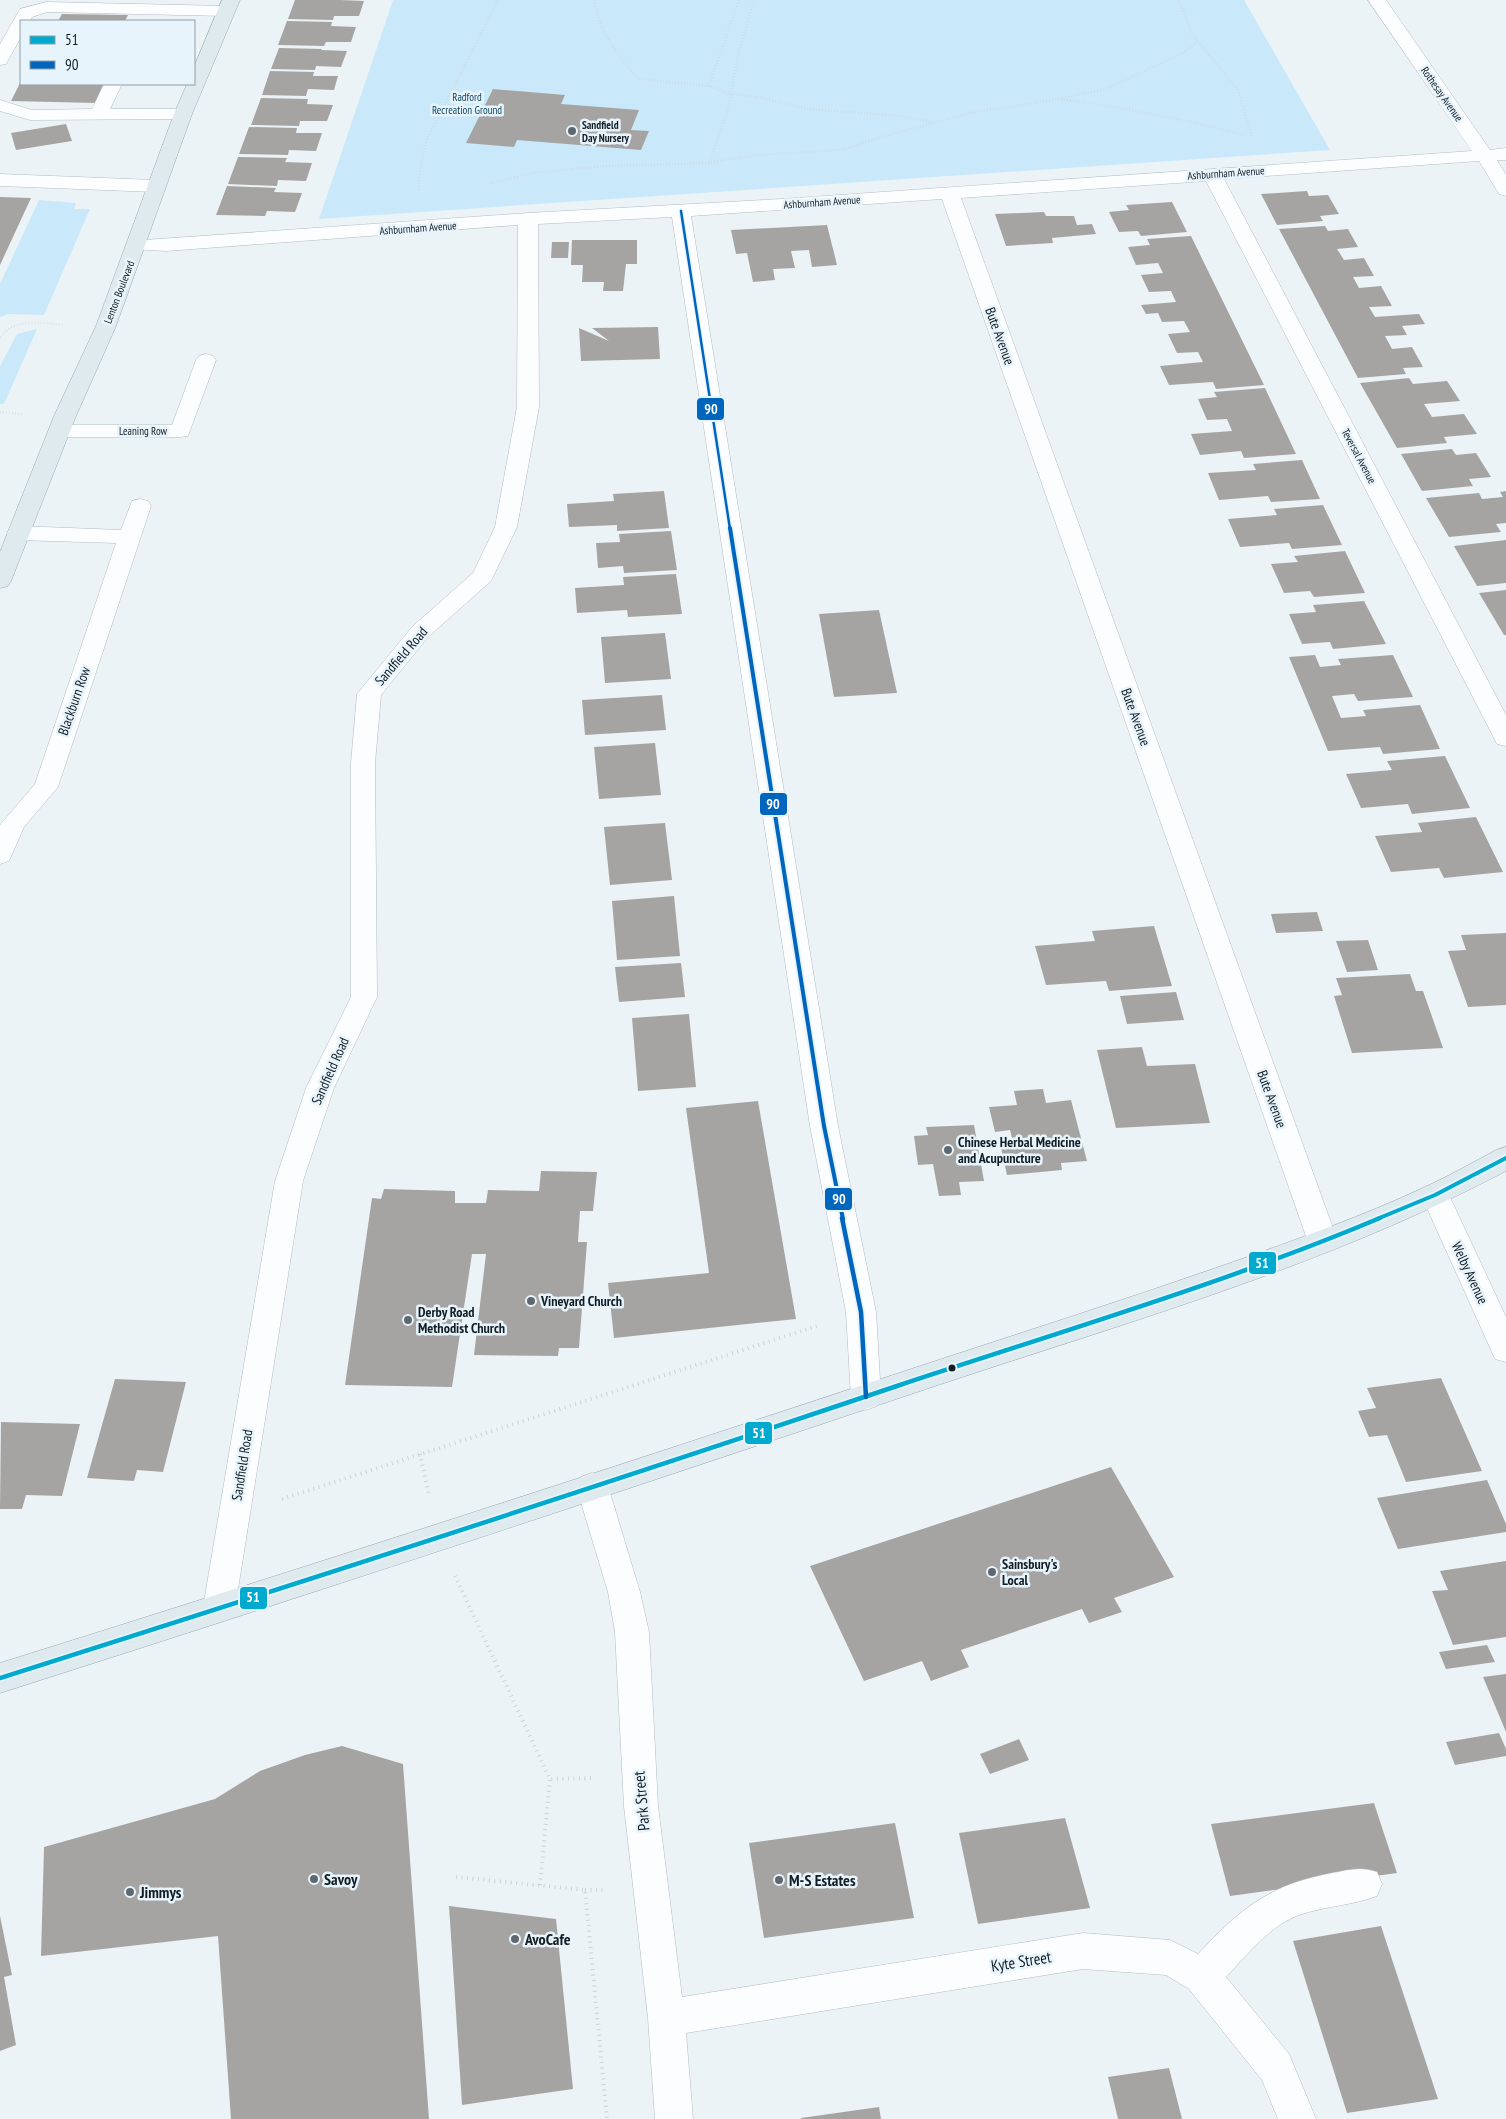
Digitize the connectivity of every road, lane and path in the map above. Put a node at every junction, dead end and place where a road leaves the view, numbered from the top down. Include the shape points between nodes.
1 (498, 0) edge
2 (595, 0) edge
3 (739, 0) edge
4 (754, 0) edge
5 (1179, 0) edge
6 (1377, 0) edge
7 (228, 6) edge
8 (145, 15) edge
9 (22, 20) edge
10 (20, 23) edge
11 (1198, 41) junction
12 (0, 60) edge
13 (113, 85) edge
14 (708, 86) junction
15 (731, 94) junction
16 (1059, 99) junction
17 (0, 105) edge
18 (99, 114) junction
19 (183, 114) junction
20 (936, 123) junction
21 (1252, 137) junction
22 (1506, 154) edge
23 (1484, 155) junction
24 (709, 163) junction
25 (1263, 170) junction
26 (1212, 174) junction
27 (0, 180) edge
28 (491, 183) dead end
29 (156, 186) junction
30 (1506, 190) edge
31 (949, 192) junction
32 (681, 212) junction
33 (528, 219) junction
34 (423, 227) junction
35 (137, 246) junction
36 (106, 326) junction
37 (0, 337) edge
38 (206, 360) dead end
39 (60, 431) junction
40 (140, 506) dead end
41 (18, 533) junction
42 (129, 537) junction
43 (0, 581) edge
44 (1506, 738) edge
45 (0, 855) edge
46 (1506, 1158) edge
47 (1435, 1195) junction
48 (1323, 1242) junction
49 (861, 1312) junction
50 (1506, 1350) edge
51 (866, 1397) junction
52 (420, 1454) junction
53 (592, 1486) junction
54 (234, 1514) junction
55 (438, 1540) junction
56 (219, 1608) junction
57 (0, 1678) edge
58 (639, 1776) junction
59 (550, 1779) junction
60 (456, 1877) dead end
61 (1364, 1884) dead end
62 (540, 1885) junction
63 (1202, 1976) junction
64 (666, 2018) junction
65 (607, 2119) edge
66 (674, 2119) edge
67 (1298, 2119) edge

1 - 34 path via 427,139 420,168 418,211
2 - 14 path via 594,8 603,30 638,79
3 - 14 path
4 - 15 path
5 - 11 path via 1192,34
6 - 23 street, Rothesay Avenue
7 - 8 street
7 - 19 main road, Lenton Boulevard
8 - 9 street via 46,6 26,14
10 - 12 street
11 - 16 path via 1181,54 1105,89
11 - 21 path via 1238,90
13 - 18 street
14 - 15 path
15 - 20 path via 809,109 900,116
15 - 24 path
16 - 20 path
16 - 21 path via 1188,121
17 - 18 street via 30,115
18 - 19 street
19 - 29 main road, Lenton Boulevard
20 - 24 path via 842,150 756,155
21 - 25 path
22 - 23 street, Ashburnham Avenue
23 - 25 street, Ashburnham Avenue
23 - 30 street, Rothesay Avenue
24 - 28 path via 608,166 546,172
25 - 26 street, Ashburnham Avenue
26 - 31 street, Ashburnham Avenue
26 - 44 street, Teversal Avenue
27 - 29 street
29 - 35 main road, Lenton Boulevard
31 - 32 street, Ashburnham Avenue
31 - 48 street, Bute Avenue
32 - 33 street, Ashburnham Avenue
32 - 49 street via 823,1116
33 - 34 street, Ashburnham Avenue
33 - 54 street, Sandfield Road via 528,407 506,527 483,576 420,632 369,694 364,763 364,998 320,1088 289,1182
34 - 35 street, Ashburnham Avenue
35 - 36 main road, Lenton Boulevard
36 - 37 path via 22,323 6,330
36 - 39 main road, Lenton Boulevard
38 - 39 street, Leaning Row via 180,431
39 - 41 main road, Lenton Boulevard
40 - 42 street, Blackburn Row
41 - 42 street
41 - 43 main road, Lenton Boulevard
42 - 45 street, Blackburn Row via 46,788 12,824
46 - 47 main road
47 - 48 main road
47 - 50 street, Welby Avenue
48 - 51 main road via 1106,1319
49 - 51 street
49 - 52 path
51 - 53 main road
52 - 54 path
52 - 55 path
53 - 55 main road
53 - 58 street, Park Street via 624,1592 632,1632
54 - 56 street, Sandfield Road
55 - 56 main road
55 - 59 path
56 - 57 main road
58 - 59 path
58 - 64 street, Park Street
59 - 62 path
60 - 62 path
61 - 63 street via 1318,1892 1281,1906 1251,1926
62 - 65 path via 585,1890
63 - 64 street, Kyte Street via 1170,1958 1083,1951
63 - 67 street, Kyte Street via 1276,2067
64 - 66 street, Park Street

